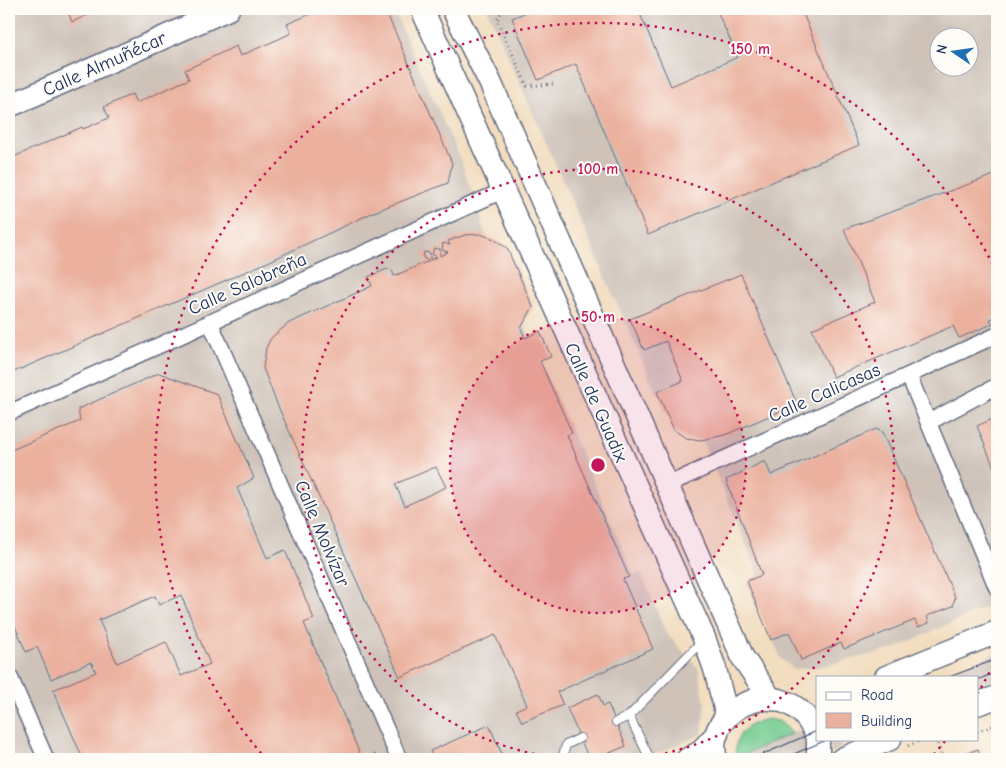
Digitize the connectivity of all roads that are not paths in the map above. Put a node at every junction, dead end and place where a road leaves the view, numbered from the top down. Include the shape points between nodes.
1 (228, 9) edge
2 (422, 9) edge
3 (453, 9) edge
4 (9, 106) edge
5 (502, 190) junction
6 (210, 322) junction
7 (997, 335) edge
8 (909, 376) junction
9 (997, 386) edge
10 (9, 413) edge
11 (929, 422) junction
12 (667, 485) junction
13 (997, 588) edge
14 (997, 632) edge
15 (704, 638) junction
16 (9, 674) edge
17 (888, 676) edge
18 (997, 697) edge
19 (770, 698) junction
20 (978, 704) edge
21 (809, 708) edge
22 (629, 716) junction
23 (616, 722) dead end
24 (722, 725) junction
25 (816, 733) edge
26 (580, 738) dead end
27 (818, 740) edge
28 (888, 740) edge
29 (46, 759) edge
30 (399, 759) edge
31 (562, 759) edge
32 (650, 759) edge
33 (688, 759) edge
34 (716, 759) edge
35 (818, 759) edge
36 (842, 759) edge

1 - 4 street, Calle Almuñécar
2 - 5 street, Calle de Guadix
3 - 12 street, Calle de Guadix via 490,82
5 - 6 street, Calle Salobreña
5 - 15 street, Calle de Guadix
6 - 10 street, Calle Salobreña
6 - 30 street, Calle Molvízar
7 - 8 street, Calle Calicasas
8 - 11 street
8 - 12 street, Calle Calicasas
9 - 11 street
11 - 13 street
12 - 19 street, Calle de Guadix via 743,658
14 - 17 street
15 - 22 lane
15 - 24 street, Calle de Guadix via 715,669
16 - 29 street
18 - 20 street
19 - 21 street
19 - 24 street via 742,704
21 - 25 street
22 - 23 lane
22 - 32 lane
24 - 33 street via 699,753
24 - 34 street, Calle de Guadix via 714,754
26 - 31 lane via 566,745
27 - 35 street
28 - 36 street

